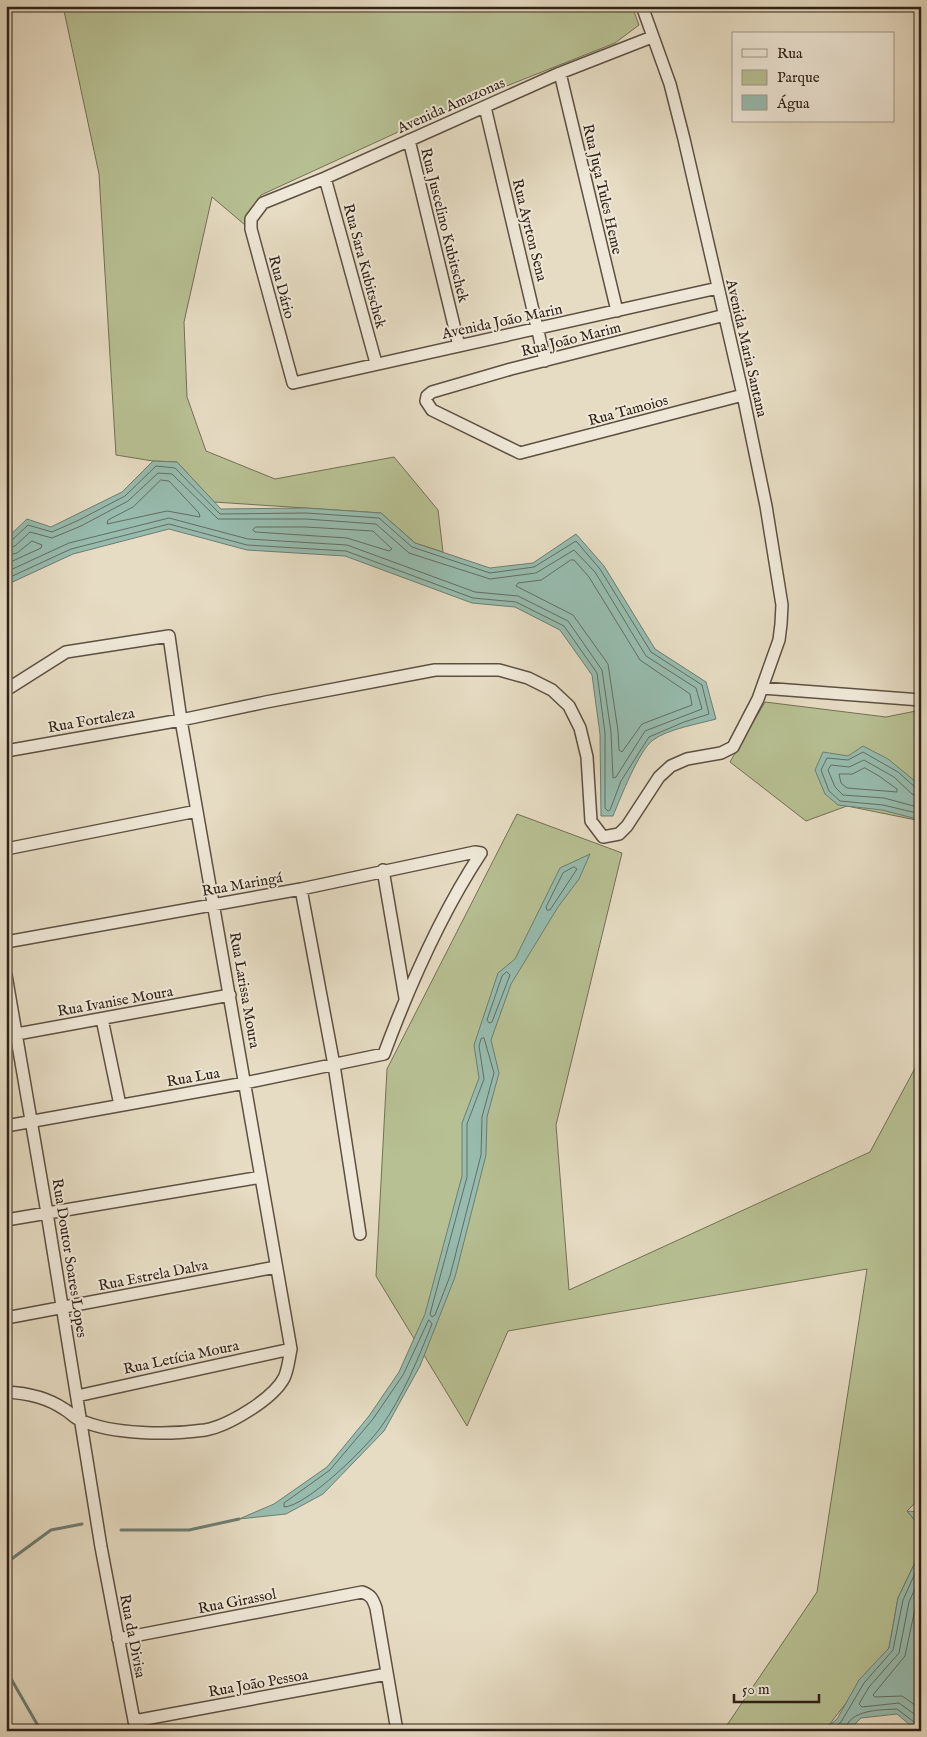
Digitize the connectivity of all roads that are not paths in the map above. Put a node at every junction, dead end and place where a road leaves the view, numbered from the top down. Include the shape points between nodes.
1 (642, 6) edge
2 (652, 36) junction
3 (560, 73) junction
4 (485, 107) junction
5 (409, 140) junction
6 (326, 178) junction
7 (263, 203) joint
8 (718, 288) junction
9 (617, 311) junction
10 (724, 315) junction
11 (539, 328) junction
12 (459, 346) junction
13 (545, 361) junction
14 (376, 363) junction
15 (293, 383) joint
16 (743, 395) junction
17 (520, 453) joint
18 (6, 690) edge
19 (760, 694) junction
20 (921, 700) edge
21 (181, 720) junction
22 (6, 751) edge
23 (197, 811) junction
24 (6, 849) edge
25 (383, 870) junction
26 (301, 889) junction
27 (214, 903) junction
28 (6, 942) edge
29 (6, 975) edge
30 (230, 995) junction
31 (405, 998) junction
32 (102, 1018) junction
33 (11, 1035) edge
34 (334, 1065) junction
35 (245, 1082) junction
36 (120, 1105) junction
37 (31, 1122) junction
38 (6, 1126) edge
39 (261, 1176) junction
40 (48, 1213) junction
41 (6, 1220) edge
42 (360, 1234) dead end
43 (276, 1267) junction
44 (63, 1307) junction
45 (6, 1318) edge
46 (291, 1348) junction
47 (6, 1392) edge
48 (77, 1396) junction
49 (80, 1420) junction
50 (101, 1547) joint
51 (118, 1639) junction
52 (387, 1674) junction
53 (135, 1726) edge
54 (397, 1731) edge

1 - 2 street, Avenida Maria Santana
2 - 3 street, Avenida Amazonas
2 - 8 street, Avenida Maria Santana via 670,84
3 - 4 street, Avenida Amazonas
3 - 9 street, Rua Juça Tules Heme
4 - 5 street, Avenida Amazonas
4 - 11 street, Rua Ayrton Sena
5 - 6 street, Avenida Amazonas
5 - 12 street, Rua Juscelino Kubitschek
6 - 7 street, Avenida Amazonas
6 - 14 street, Rua Sara Kubitschek
7 - 15 street, Rua Dário via 251,219 251,229
8 - 9 street, Avenida João Marin
8 - 10 street, Avenida Maria Santana
9 - 11 street, Avenida João Marin
10 - 13 street, Rua João Marim
10 - 16 street, Avenida Maria Santana
11 - 12 street, Avenida João Marin
11 - 13 street, Rua Ayrton Sena
12 - 14 street, Avenida João Marin
13 - 17 street, Rua João Marim via 427,396 426,401 432,410
14 - 15 street, Avenida João Marin
16 - 17 street, Rua Tamoios
16 - 19 street, Avenida Maria Santana via 782,605 779,640
18 - 21 street, Rua Larissa Moura via 66,652 169,636
19 - 20 street
19 - 21 street, Avenida Maria Santana via 732,747 721,753 687,759 664,770 627,826 612,837 603,837 591,821 587,757 580,728 569,706 552,690 528,678 499,670 435,670
21 - 22 street, Rua Fortaleza
21 - 23 street, Rua Larissa Moura
23 - 24 street
23 - 27 street, Rua Larissa Moura
25 - 26 street, Rua Maringá
25 - 31 street
25 - 31 street, Rua Maringá via 481,853 443,918
26 - 27 street, Rua Maringá
26 - 34 street
27 - 28 street, Rua Maringá
27 - 30 street, Rua Larissa Moura
29 - 33 street, Rua Doutor Soares Lopes
30 - 32 street, Rua Ivanise Moura
30 - 35 street, Rua Larissa Moura
31 - 34 street, Rua Lua via 384,1054
32 - 33 street, Rua Ivanise Moura
32 - 36 street
33 - 37 street, Rua Doutor Soares Lopes
34 - 35 street, Rua Lua
34 - 42 street
35 - 36 street, Rua Lua
35 - 39 street, Rua Larissa Moura
36 - 37 street, Rua Lua
37 - 38 street, Rua Lua
37 - 40 street, Rua Doutor Soares Lopes
39 - 40 street
39 - 43 street, Rua Larissa Moura
40 - 41 street
40 - 44 street, Rua Doutor Soares Lopes
43 - 44 street, Rua Estrela Dalva
43 - 46 street, Rua Larissa Moura
44 - 45 street, Rua Estrela Dalva
44 - 48 street, Rua Doutor Soares Lopes
46 - 48 street, Rua Letícia Moura
46 - 49 street via 286,1373 279,1385 250,1409 207,1430 145,1432
47 - 49 street via 30,1395 49,1402
48 - 49 street, Rua Doutor Soares Lopes
49 - 50 street, Rua Doutor Soares Lopes
50 - 51 street, Rua da Divisa
51 - 52 street, Rua Girassol via 362,1592 374,1601
51 - 53 street, Rua da Divisa
52 - 53 street, Rua João Pessoa
52 - 54 street

